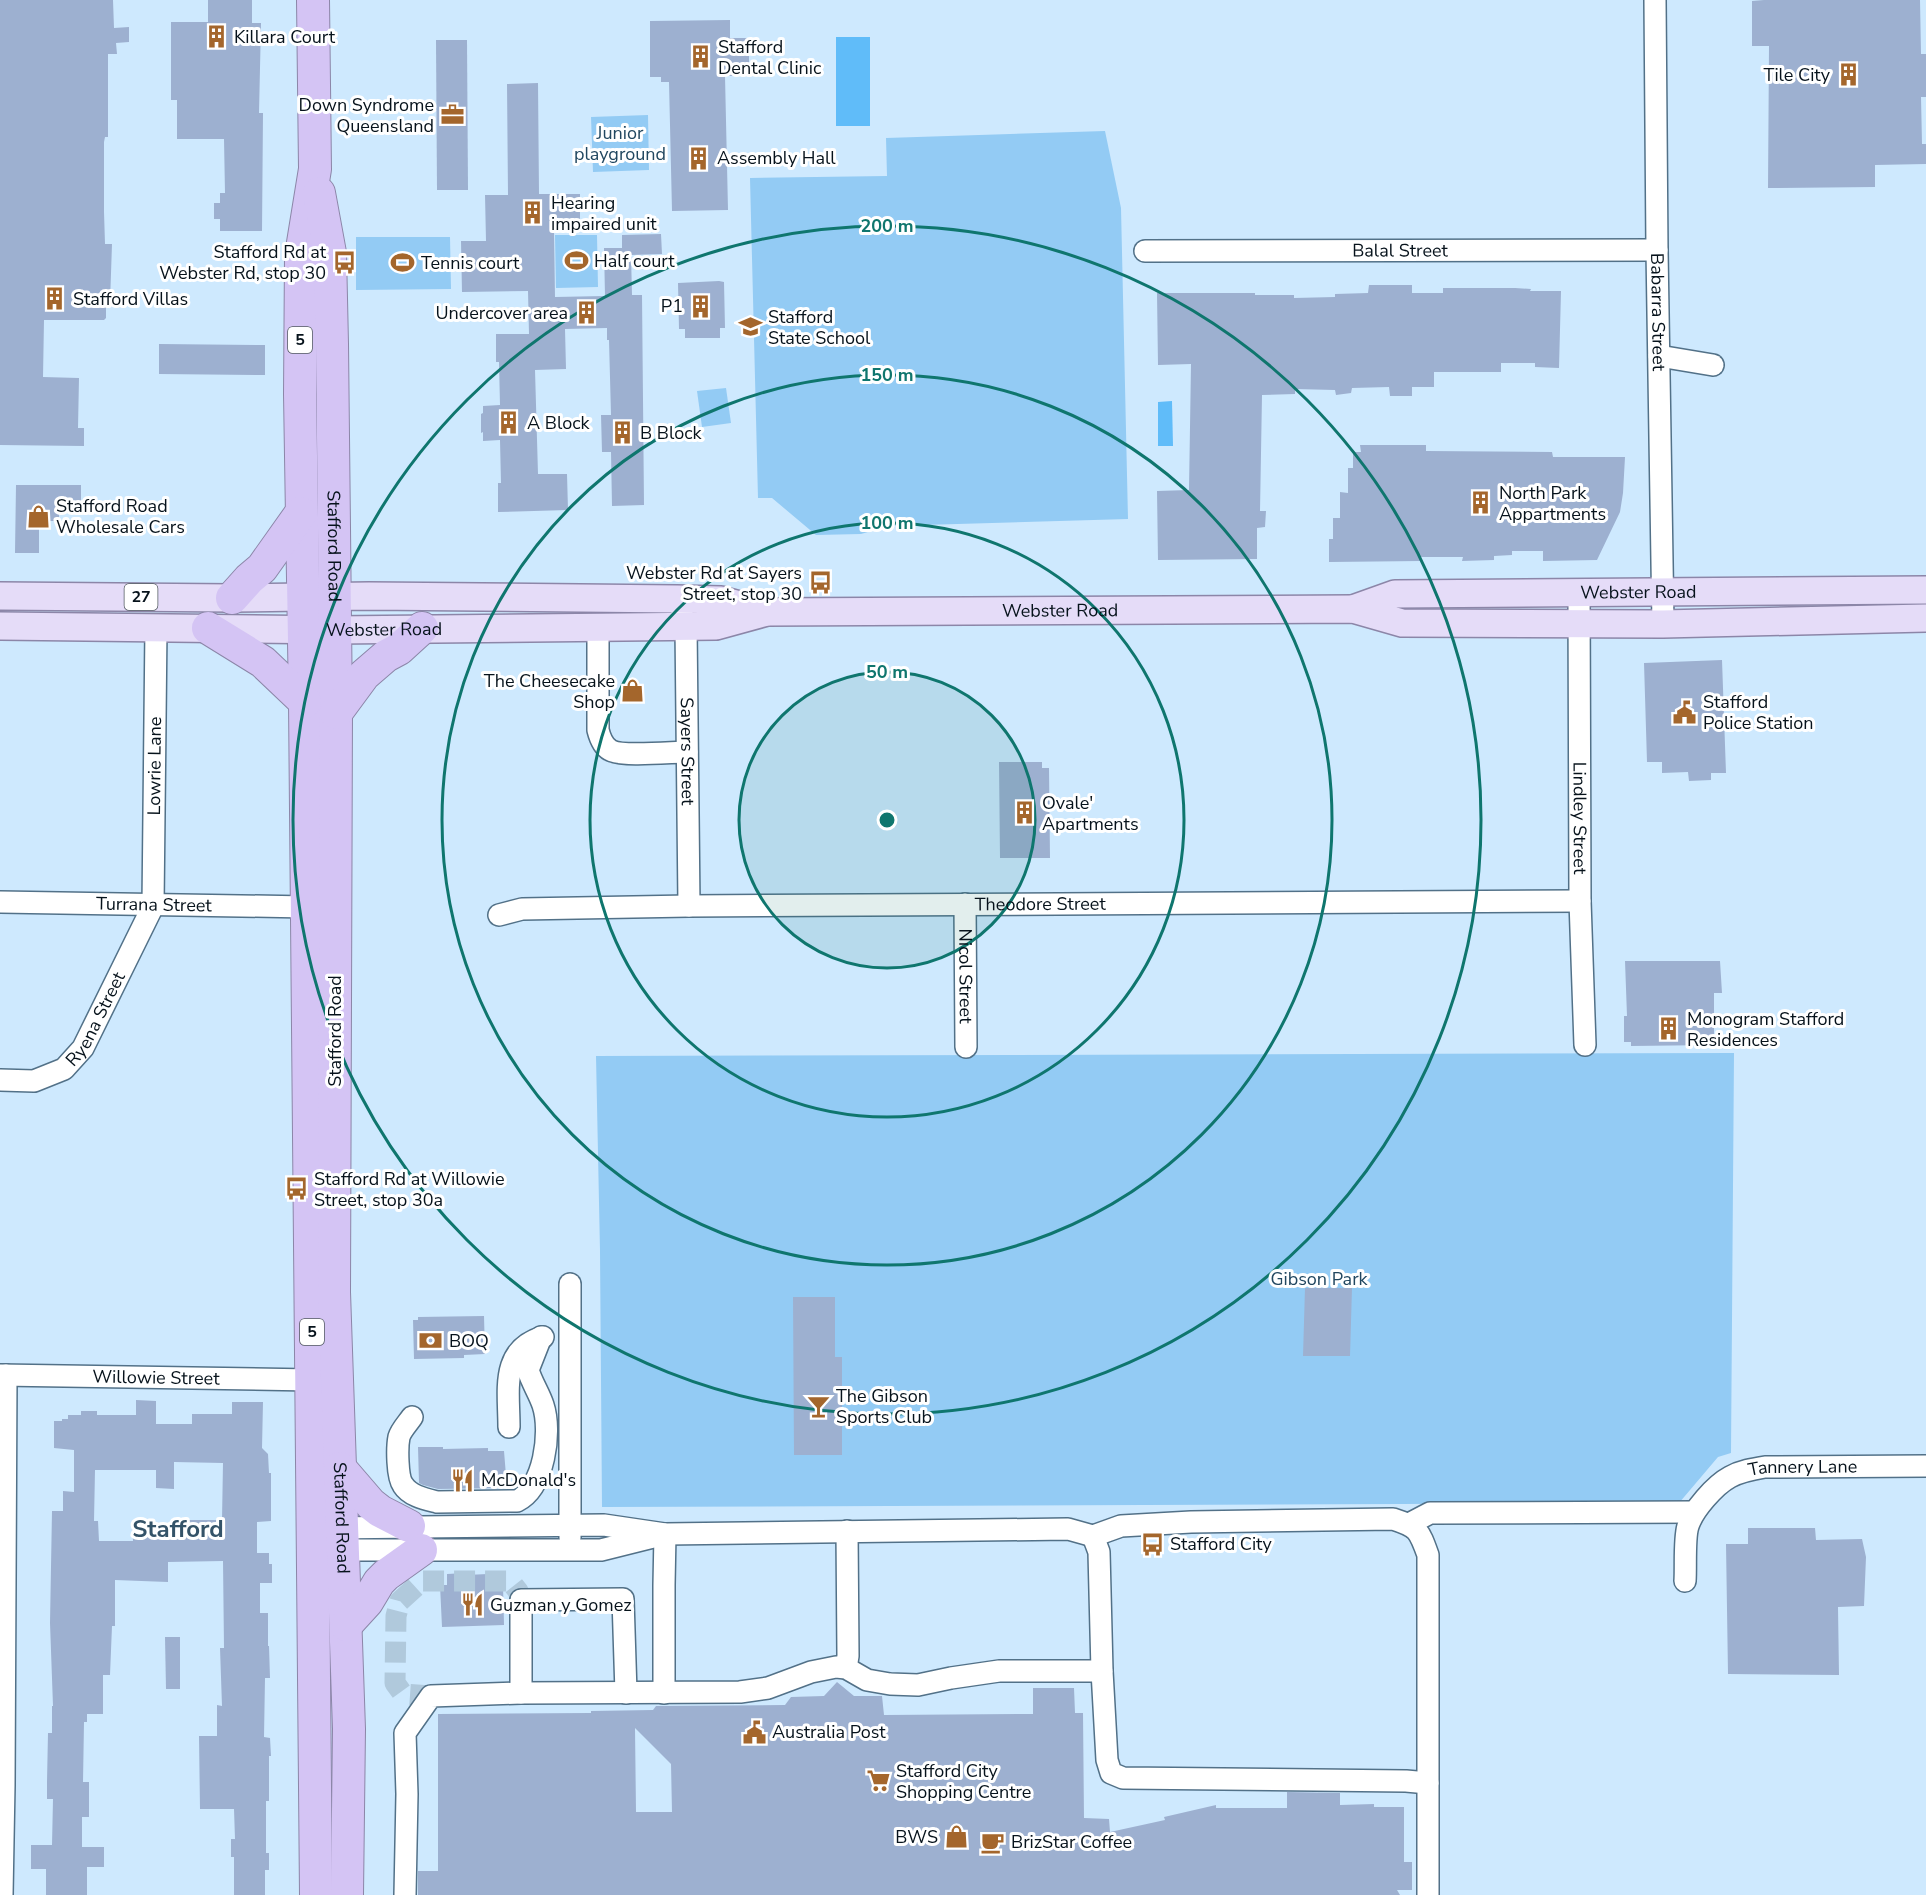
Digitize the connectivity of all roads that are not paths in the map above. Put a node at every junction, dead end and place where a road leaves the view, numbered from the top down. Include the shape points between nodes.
1 (313, 0) edge
2 (1656, 0) edge
3 (315, 169) junction
4 (1657, 250) junction
5 (1145, 251) dead end
6 (1659, 356) junction
7 (1713, 365) dead end
8 (301, 513) junction
9 (1926, 590) edge
10 (1579, 591) junction
11 (1662, 592) junction
12 (0, 596) edge
13 (303, 597) junction
14 (335, 597) junction
15 (232, 598) junction
16 (676, 599) junction
17 (1353, 609) junction
18 (767, 612) junction
19 (1926, 618) edge
20 (1663, 624) junction
21 (1580, 625) junction
22 (0, 626) edge
23 (687, 626) junction
24 (156, 627) junction
25 (598, 627) junction
26 (208, 628) junction
27 (422, 628) junction
28 (304, 629) junction
29 (335, 630) junction
30 (305, 702) junction
31 (336, 713) junction
32 (687, 752) junction
33 (1580, 901) junction
34 (0, 902) edge
35 (965, 904) junction
36 (153, 906) junction
37 (689, 906) junction
38 (308, 907) junction
39 (499, 915) dead end
40 (1585, 1045) dead end
41 (966, 1047) dead end
42 (0, 1080) edge
43 (570, 1284) dead end
44 (570, 1334) junction
45 (541, 1337) junction
46 (3, 1375) edge
47 (312, 1380) junction
48 (412, 1417) dead end
49 (508, 1427) dead end
50 (1926, 1466) edge
51 (340, 1468) junction
52 (1694, 1512) junction
53 (1409, 1524) junction
54 (570, 1525) junction
55 (848, 1531) junction
56 (665, 1534) junction
57 (1094, 1536) junction
58 (415, 1538) junction
59 (312, 1539) junction
60 (344, 1539) junction
61 (570, 1550) junction
62 (1685, 1581) dead end
63 (346, 1625) junction
64 (846, 1668) junction
65 (1102, 1671) junction
66 (521, 1693) junction
67 (626, 1693) junction
68 (664, 1693) junction
69 (1428, 1783) junction
70 (2, 1895) edge
71 (316, 1895) edge
72 (347, 1895) edge
73 (405, 1895) edge
74 (1428, 1895) edge

1 - 3 highway, Stafford Road / 5
2 - 4 street, Babarra Street
3 - 8 highway, Stafford Road / 5 via 301,255
3 - 14 highway, Stafford Road / 5 via 330,253
4 - 5 street, Balal Street
4 - 6 street, Babarra Street
6 - 7 street
6 - 11 street, Babarra Street
8 - 13 highway, Stafford Road / 5
8 - 15 highway via 262,568
9 - 11 main road, Webster Road
10 - 11 main road, Webster Road
10 - 17 main road, Webster Road via 1395,594
10 - 21 street, Lindley Street
11 - 20 street, Babarra Street
12 - 15 main road, Webster Road / 27
13 - 14 main road, Webster Road / 27
13 - 15 main road, Webster Road / 27
13 - 28 highway, Stafford Road / 5
14 - 16 main road, Webster Road
14 - 29 highway, Stafford Road / 5
16 - 18 main road, Webster Road via 721,600
16 - 23 street, Sayers Street
17 - 18 main road, Webster Road
17 - 21 main road, Webster Road via 1402,623
18 - 23 main road, Webster Road via 716,626
19 - 20 main road, Webster Road
20 - 21 main road, Webster Road
21 - 33 street, Lindley Street
22 - 24 main road, Webster Road / 27
23 - 25 main road, Webster Road
23 - 32 street, Sayers Street
24 - 26 main road, Webster Road / 27
24 - 36 street, Lowrie Lane
25 - 27 main road, Webster Road
25 - 32 street via 598,730 603,744 620,753
26 - 28 main road, Webster Road / 27
26 - 30 highway via 263,662
27 - 29 main road, Webster Road
27 - 31 highway via 364,675
28 - 29 main road, Webster Road / 27
28 - 30 highway, Stafford Road / 5
29 - 31 highway, Stafford Road / 5
30 - 38 highway, Stafford Road / 5
31 - 51 highway, Stafford Road / 5 via 334,1293
32 - 37 street, Sayers Street
33 - 35 street, Theodore Street
33 - 40 street, Lindley Street
34 - 36 street, Turrana Street
35 - 37 street, Theodore Street
35 - 41 street, Nicol Street
36 - 38 street, Turrana Street
36 - 42 street, Ryena Street via 84,1048 64,1069 34,1081
37 - 39 street, Theodore Street via 522,909
38 - 47 highway, Stafford Road / 5
43 - 44 street
44 - 45 street
44 - 54 street
45 - 48 street via 528,1370 544,1407 545,1453 543,1465 522,1499 437,1502 409,1492 400,1475 399,1442
45 - 49 street via 524,1346 513,1359
46 - 47 street, Willowie Street
46 - 70 street
47 - 59 highway, Stafford Road / 5
50 - 52 street, Tannery Lane via 1749,1469 1729,1477
51 - 58 highway via 370,1504
51 - 60 highway, Stafford Road / 5
52 - 53 street via 1430,1513
52 - 62 street via 1687,1527
53 - 57 street via 1393,1519 1191,1522 1121,1526
53 - 69 street via 1420,1533 1428,1555
54 - 56 street via 604,1525
54 - 58 street
54 - 61 street
55 - 56 street
55 - 57 street via 1068,1529
55 - 64 street
56 - 61 street via 601,1550
56 - 68 street
57 - 65 street via 1099,1552
58 - 60 street
58 - 61 street
58 - 63 highway
59 - 60 street
59 - 71 highway, Stafford Road / 5
60 - 63 highway, Stafford Road / 5
63 - 72 highway, Stafford Road / 5
64 - 65 street via 867,1680 918,1685 999,1671
64 - 68 street via 812,1672 750,1691
65 - 69 street via 1107,1760 1116,1776
66 - 67 street
66 - 67 street via 521,1600 623,1599
66 - 73 street via 431,1696 405,1733
67 - 68 street
69 - 74 street

